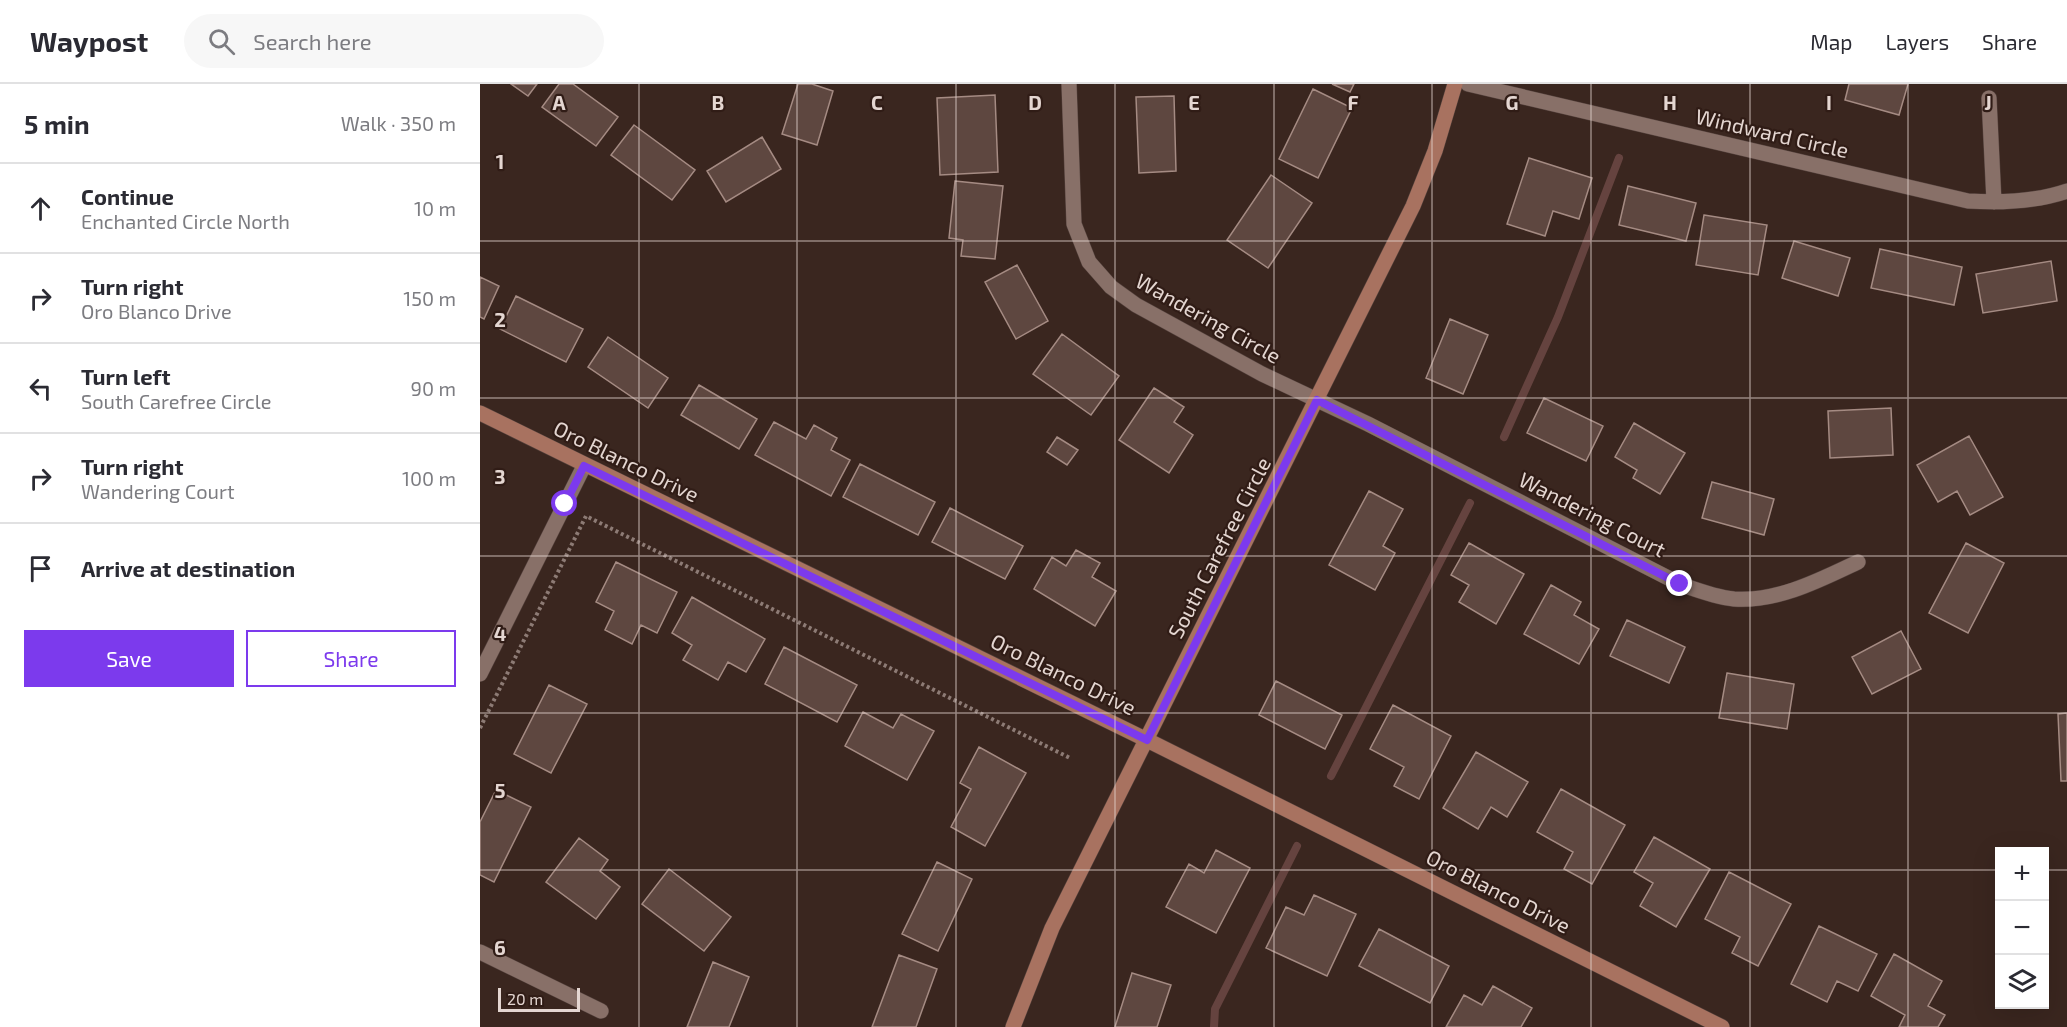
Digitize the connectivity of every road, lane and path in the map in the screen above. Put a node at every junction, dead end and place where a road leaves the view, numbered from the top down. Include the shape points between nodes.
1 (1070, 84) edge
2 (1455, 84) edge
3 (1468, 84) edge
4 (1989, 98) dead end
5 (2067, 191) edge
6 (1994, 202) junction
7 (1317, 400) junction
8 (480, 413) edge
9 (584, 466) junction
10 (1858, 562) dead end
11 (480, 674) edge
12 (480, 728) edge
13 (1147, 740) junction
14 (1070, 758) dead end
15 (480, 952) edge
16 (601, 1011) dead end
17 (1013, 1027) edge
18 (1722, 1027) edge

1 - 7 street, Wandering Circle via 1074,224 1089,262 1111,287 1136,306
2 - 7 street, South Carefree Circle via 1413,206
3 - 6 street, Windward Circle via 1940,195
4 - 6 street
5 - 6 street, Windward Circle
7 - 10 street, Wandering Court via 1680,584 1707,594 1735,599 1767,597 1809,585
7 - 13 street, South Carefree Circle
8 - 9 street, Oro Blanco Drive
9 - 11 street
9 - 13 street, Oro Blanco Drive
12 - 14 path via 586,516
13 - 17 street, South Carefree Circle via 1052,928
13 - 18 street, Oro Blanco Drive
15 - 16 street

